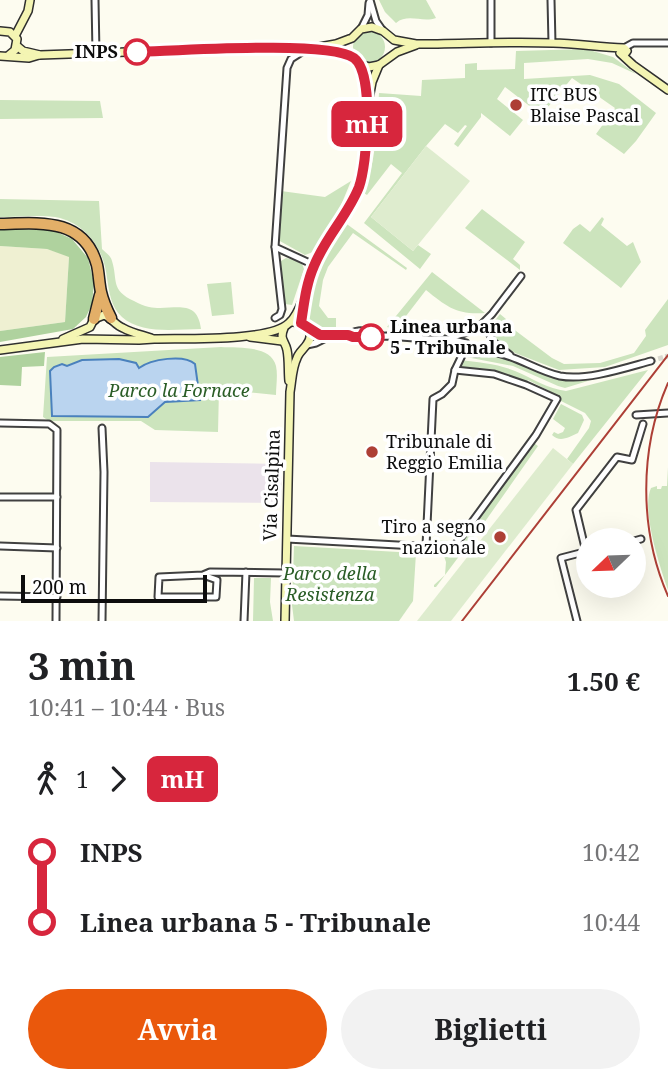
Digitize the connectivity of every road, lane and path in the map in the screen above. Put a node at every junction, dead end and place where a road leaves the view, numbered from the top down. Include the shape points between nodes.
1 (30, 0) edge
2 (95, 0) edge
3 (370, 0) edge
4 (491, 0) edge
5 (551, 0) edge
6 (26, 15) junction
7 (361, 29) junction
8 (2, 30) edge
9 (385, 33) junction
10 (15, 36) junction
11 (352, 38) junction
12 (491, 43) junction
13 (552, 43) junction
14 (668, 43) edge
15 (416, 44) junction
16 (17, 46) junction
17 (309, 48) junction
18 (622, 51) junction
19 (96, 53) junction
20 (9, 55) junction
21 (40, 55) junction
22 (0, 56) edge
23 (353, 57) junction
24 (387, 58) junction
25 (360, 64) junction
26 (379, 65) junction
27 (668, 90) edge
28 (368, 104) junction
29 (0, 224) edge
30 (275, 247) junction
31 (314, 265) junction
32 (521, 276) dead end
33 (307, 289) junction
34 (101, 291) junction
35 (492, 314) junction
36 (275, 318) dead end
37 (113, 321) junction
38 (292, 322) junction
39 (92, 323) junction
40 (304, 325) junction
41 (479, 327) junction
42 (284, 328) junction
43 (487, 330) junction
44 (469, 331) junction
45 (243, 336) junction
46 (331, 336) junction
47 (154, 338) junction
48 (96, 339) junction
49 (110, 339) junction
50 (449, 339) junction
51 (492, 341) junction
52 (52, 343) junction
53 (285, 344) junction
54 (466, 344) junction
55 (305, 347) junction
56 (0, 350) edge
57 (471, 351) junction
58 (487, 351) junction
59 (513, 357) junction
60 (461, 358) junction
61 (651, 361) tunnel mouth
62 (455, 370) junction
63 (290, 392) junction
64 (668, 413) edge
65 (636, 415) dead end
66 (0, 423) edge
67 (643, 425) dead end
68 (102, 428) dead end
69 (0, 497) edge
70 (57, 497) junction
71 (581, 528) edge
72 (287, 539) junction
73 (0, 546) edge
74 (426, 546) junction
75 (57, 548) junction
76 (576, 554) edge
77 (246, 572) junction
78 (285, 573) junction
79 (203, 575) junction
80 (0, 596) edge
81 (57, 597) junction
82 (56, 621) edge
83 (102, 621) edge
84 (244, 621) edge
85 (285, 621) edge
86 (576, 621) edge

1 - 6 main road
2 - 19 street
3 - 7 street
3 - 9 street
4 - 12 street
5 - 13 street
6 - 8 main road
6 - 10 main road
7 - 9 main road via 372,27
7 - 11 main road
8 - 10 main road
9 - 15 main road via 394,40
9 - 24 main road via 390,47
10 - 16 main road
11 - 17 main road
11 - 23 main road
12 - 13 main road
12 - 15 main road
13 - 18 main road
14 - 18 street via 633,43
15 - 24 main road
16 - 20 main road
16 - 21 main road
17 - 19 main road
17 - 23 main road
17 - 30 street via 286,68
18 - 27 main road via 633,65
19 - 21 main road
20 - 21 main road
20 - 22 main road
23 - 25 main road
24 - 26 main road
25 - 26 main road
25 - 28 main road, Via Cisalpina
26 - 28 main road, Via Cisalpina
28 - 31 main road, Via Cisalpina via 365,166 358,189
29 - 34 highway via 45,224 73,231 92,253
30 - 31 street
30 - 36 street via 282,309
31 - 33 main road, Via Cisalpina
32 - 35 street
33 - 38 main road, Via Cisalpina
33 - 40 main road, Via Cisalpina
34 - 37 highway
34 - 39 highway
35 - 41 street
35 - 43 street
37 - 39 main road via 100,315
37 - 47 main road
37 - 49 main road via 115,331
38 - 40 main road
38 - 42 main road, Via Cisalpina
39 - 48 main road via 90,331
39 - 52 main road
40 - 46 street
40 - 55 main road, Via Cisalpina via 310,336
41 - 43 street
41 - 44 street
42 - 45 main road
42 - 53 main road, Via Cisalpina via 281,337
43 - 51 street
44 - 50 street
44 - 54 street
45 - 47 main road
45 - 53 main road
46 - 50 street via 362,331
46 - 55 street
47 - 49 main road
48 - 49 main road
48 - 52 main road
50 - 54 street
51 - 58 street
51 - 59 street
52 - 56 main road
53 - 55 main road via 295,350
53 - 63 main road, Via Cisalpina
54 - 57 street
54 - 60 street
55 - 63 main road, Via Cisalpina via 295,360
57 - 58 street
57 - 60 street
58 - 59 street
59 - 61 street via 566,376
60 - 62 street
62 - 74 street via 452,384 433,400
62 - 74 street via 494,374 557,399 453,548
63 - 72 main road, Via Cisalpina
64 - 65 street
66 - 70 street via 49,424 57,430
67 - 71 street via 632,460 617,457 576,510
68 - 83 street
69 - 70 street
70 - 75 street
72 - 74 street
72 - 78 main road, Via Cisalpina
73 - 75 street
75 - 81 street
76 - 86 street via 561,558
77 - 78 street
77 - 79 street
77 - 84 street
78 - 85 main road, Via Cisalpina
79 - 79 street via 159,577 158,597 216,597 217,580
80 - 81 street
81 - 82 street

